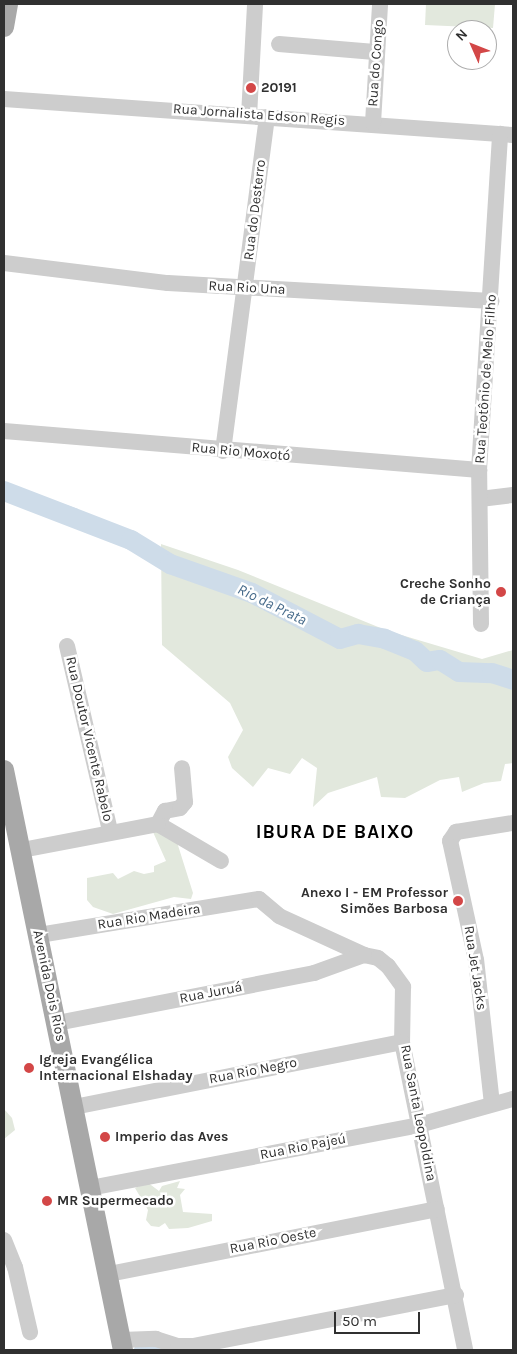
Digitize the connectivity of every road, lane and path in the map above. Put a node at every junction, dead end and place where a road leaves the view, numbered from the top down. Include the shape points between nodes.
1 (8, 4) edge
2 (380, 4) edge
3 (255, 6) dead end
4 (4, 27) edge
5 (279, 44) dead end
6 (376, 52) junction
7 (4, 99) edge
8 (249, 116) junction
9 (267, 117) junction
10 (372, 123) junction
11 (507, 134) edge
12 (4, 263) edge
13 (244, 288) junction
14 (491, 301) junction
15 (4, 431) edge
16 (223, 451) junction
17 (479, 470) junction
18 (513, 496) edge
19 (480, 499) junction
20 (482, 624) dead end
21 (67, 646) dead end
22 (182, 768) dead end
23 (4, 770) edge
24 (513, 823) edge
25 (158, 824) junction
26 (110, 831) junction
27 (22, 850) junction
28 (221, 861) dead end
29 (259, 899) joint
30 (39, 935) junction
31 (364, 955) junction
32 (56, 1022) junction
33 (402, 1042) junction
34 (513, 1099) edge
35 (492, 1104) junction
36 (74, 1107) junction
37 (419, 1125) junction
38 (90, 1188) junction
39 (437, 1209) junction
40 (4, 1240) edge
41 (109, 1274) junction
42 (456, 1295) junction
43 (30, 1332) dead end
44 (122, 1345) edge
45 (465, 1350) edge

1 - 4 main road
2 - 6 street, Rua do Congo
3 - 8 street
5 - 6 street
6 - 10 street, Rua do Congo
7 - 8 street, Rua Jornalista Edson Regis
8 - 9 street, Rua Jornalista Edson Regis
9 - 10 street, Rua Jornalista Edson Regis
9 - 13 street, Rua do Desterro
10 - 11 street, Rua Jornalista Edson Regis
11 - 14 street, Rua Teotônio de Melo Filho
12 - 13 street, Rua Rio Una
13 - 14 street, Rua Rio Una
13 - 16 street, Rua do Desterro
14 - 17 street, Rua Teotônio de Melo Filho
15 - 16 street, Rua Rio Moxotó
16 - 17 street, Rua Rio Moxotó
17 - 19 street, Rua Teotônio de Melo Filho
18 - 19 street
19 - 20 street, Rua Teotônio de Melo Filho
21 - 26 street, Rua Doutor Vicente Rabelo
22 - 25 street via 185,802 180,808 165,811
23 - 27 main road, Avenida Dois Rios
24 - 35 street, Rua Jet Jacks via 452,835 450,842 476,960
25 - 26 street
25 - 28 street
26 - 27 street
27 - 30 main road, Avenida Dois Rios
29 - 30 street, Rua Rio Madeira
29 - 31 street, Rua Santa Leopoldina via 279,916
30 - 32 main road, Avenida Dois Rios
31 - 32 street, Rua Juruá via 314,973
31 - 33 street, Rua Santa Leopoldina via 380,959 400,979 404,994
32 - 36 main road, Avenida Dois Rios
33 - 36 street, Rua Rio Negro
33 - 37 street, Rua Santa Leopoldina
34 - 35 street, Rua Rio Pajeú
35 - 37 street, Rua Rio Pajeú
36 - 38 main road, Avenida Dois Rios
37 - 38 street, Rua Rio Pajeú
37 - 39 street, Rua Santa Leopoldina
38 - 41 main road, Avenida Dois Rios
39 - 41 street, Rua Rio Oeste
39 - 42 street, Rua Santa Leopoldina
40 - 43 street via 15,1267
41 - 44 main road, Avenida Dois Rios
42 - 44 street via 193,1346 178,1346 156,1339
42 - 45 street, Rua Santa Leopoldina

